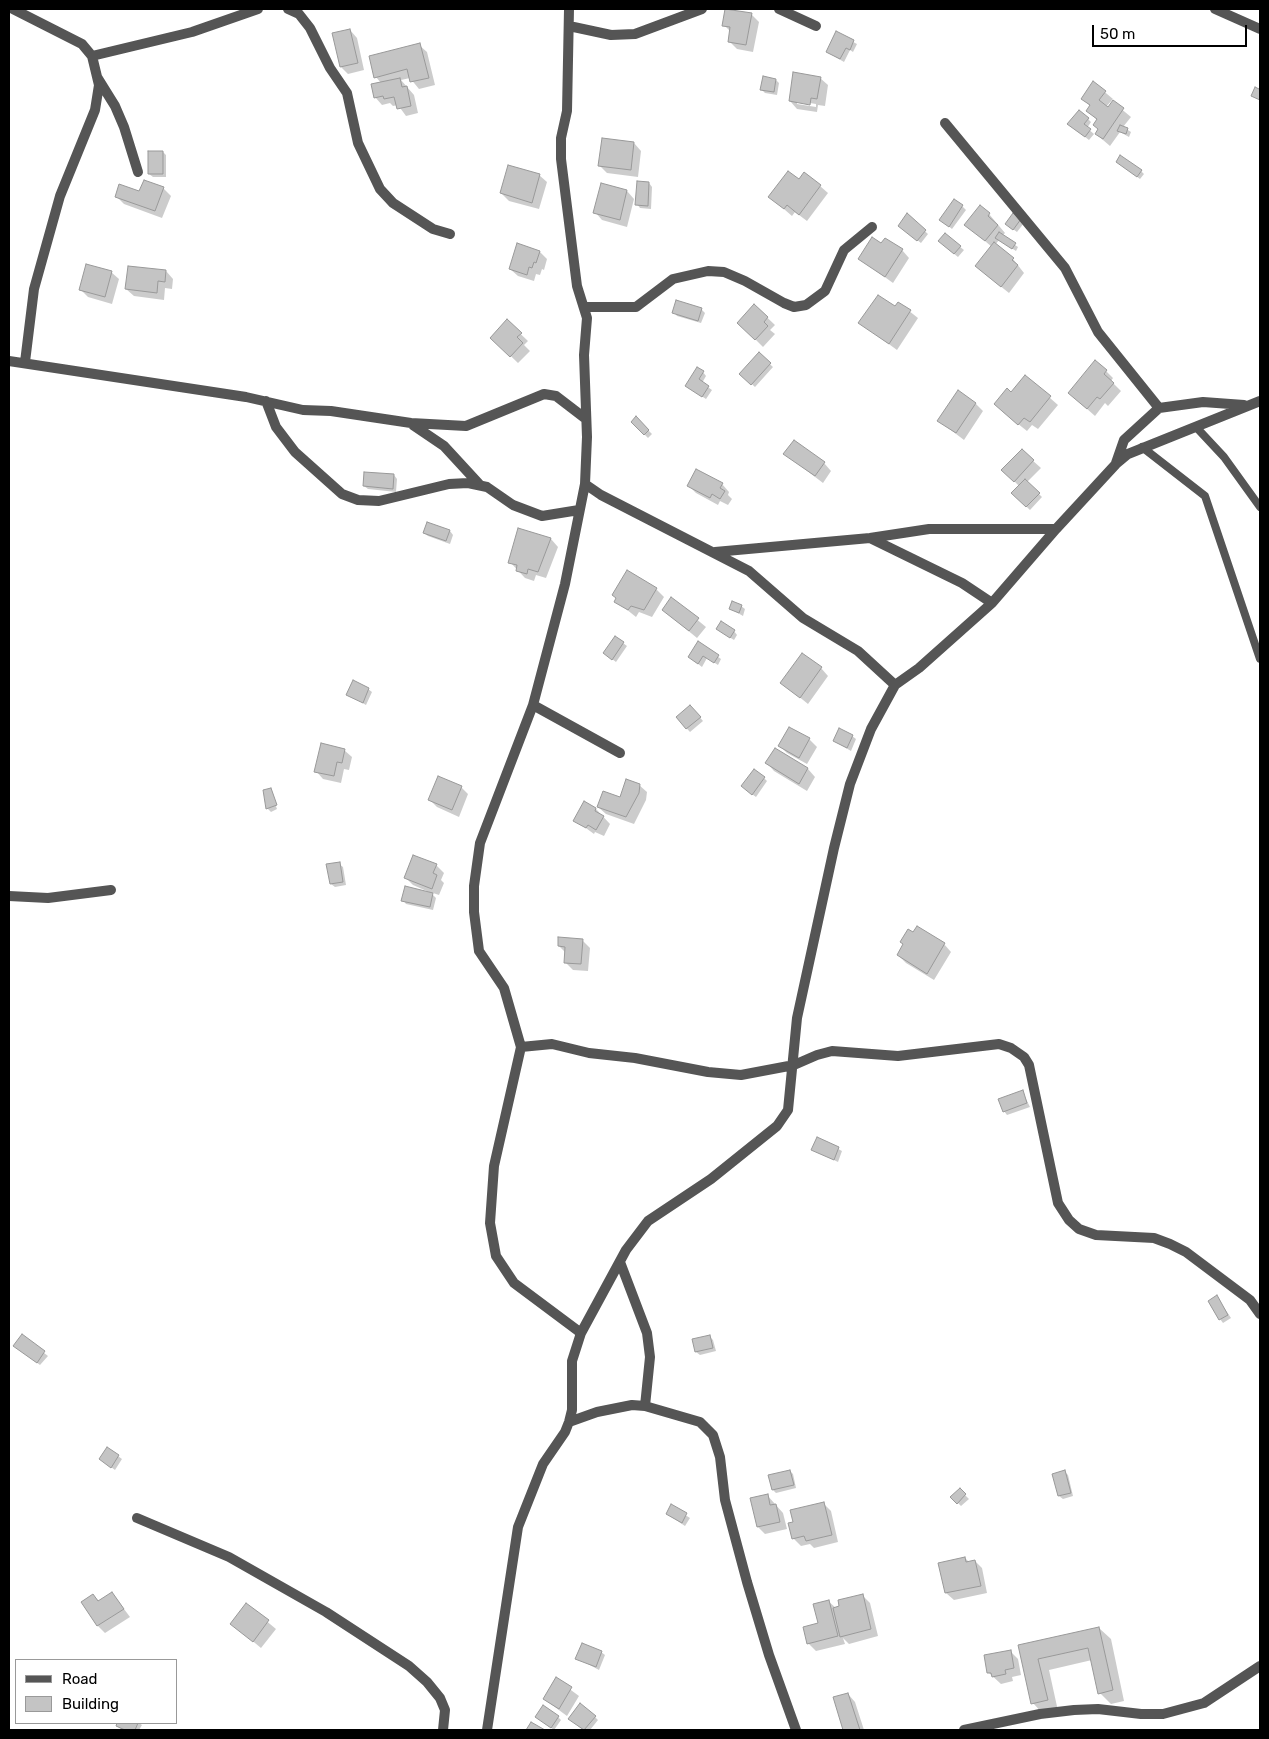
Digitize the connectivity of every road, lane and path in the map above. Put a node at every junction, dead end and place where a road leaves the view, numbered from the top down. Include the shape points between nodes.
1 (13, 9) edge
2 (258, 9) edge
3 (288, 9) edge
4 (569, 9) edge
5 (702, 9) edge
6 (780, 9) edge
7 (1215, 9) edge
8 (569, 26) junction
9 (816, 26) dead end
10 (1260, 29) edge
11 (92, 56) junction
12 (97, 77) junction
13 (945, 123) dead end
14 (138, 172) dead end
15 (872, 227) dead end
16 (450, 234) dead end
17 (586, 307) junction
18 (9, 361) edge
19 (25, 362) junction
20 (266, 401) junction
21 (1260, 401) edge
22 (1248, 406) junction
23 (1159, 408) junction
24 (586, 419) junction
25 (410, 423) junction
26 (1196, 427) junction
27 (1142, 447) junction
28 (1116, 464) junction
29 (479, 484) junction
30 (584, 484) junction
31 (1260, 507) edge
32 (579, 510) junction
33 (1056, 529) junction
34 (870, 538) junction
35 (715, 552) junction
36 (992, 603) junction
37 (1260, 659) edge
38 (895, 685) junction
39 (533, 705) junction
40 (620, 754) dead end
41 (112, 890) dead end
42 (9, 896) edge
43 (521, 1046) junction
44 (794, 1065) junction
45 (620, 1262) junction
46 (1260, 1314) edge
47 (581, 1333) junction
48 (645, 1406) junction
49 (569, 1422) junction
50 (137, 1518) dead end
51 (1260, 1666) edge
52 (443, 1730) edge
53 (487, 1730) edge
54 (796, 1730) edge
55 (964, 1730) edge

1 - 11 street via 82,44
2 - 11 street via 192,32
3 - 16 street via 299,14 310,28 347,93 358,143 380,189 393,203 433,229
4 - 8 street
5 - 8 street via 635,34 611,35
6 - 9 street
7 - 10 street
8 - 17 street via 567,111 561,138 561,159 577,286
11 - 12 street
12 - 14 street via 121,120
12 - 19 street via 95,110 60,196 34,289
13 - 23 street via 1065,268 1098,332
15 - 17 street via 844,250 825,291 806,305 794,307 731,275 708,271 673,279 636,308
17 - 24 street
18 - 19 street
19 - 20 street
20 - 25 street via 303,410
20 - 29 street via 276,428 295,452 342,494 358,500 378,501 449,484
21 - 22 street
22 - 23 street via 1203,402
22 - 26 street
23 - 28 street via 1124,440
24 - 25 street via 556,396 544,394 466,426
24 - 30 street
25 - 29 street via 444,446
26 - 27 street
26 - 31 lane
27 - 28 street
27 - 37 lane via 1204,496
28 - 33 street
29 - 32 street via 512,505 542,516
30 - 32 street
30 - 35 street via 601,496
32 - 39 street via 565,584
33 - 34 street via 928,529
33 - 36 street
34 - 35 street
34 - 36 street via 962,583
35 - 38 street via 754,575 817,629 858,651
36 - 38 street
38 - 44 street via 871,728 850,784 797,1018
39 - 40 street
39 - 43 street via 480,843 474,886 479,951 504,988
41 - 42 street via 48,898
43 - 44 street via 552,1044 589,1053 741,1075
43 - 47 street via 494,1166 490,1223 496,1256 514,1283
44 - 45 street via 788,1110 778,1126 711,1179 648,1221
44 - 46 street via 832,1051 898,1056 999,1044 1011,1048 1024,1056 1029,1064 1058,1204 1069,1220 1079,1229 1096,1234 1154,1238 1170,1244 1186,1252 1250,1300
45 - 47 street
45 - 48 street via 647,1333 650,1357
47 - 49 street via 572,1361
48 - 49 street via 632,1405 598,1412
48 - 54 street via 700,1422 713,1435 720,1457 725,1500 747,1582
49 - 53 street via 543,1464 518,1527
50 - 52 street via 229,1557 326,1612 409,1666 440,1698 444,1710
51 - 55 street via 1204,1702 1163,1714 1074,1710

